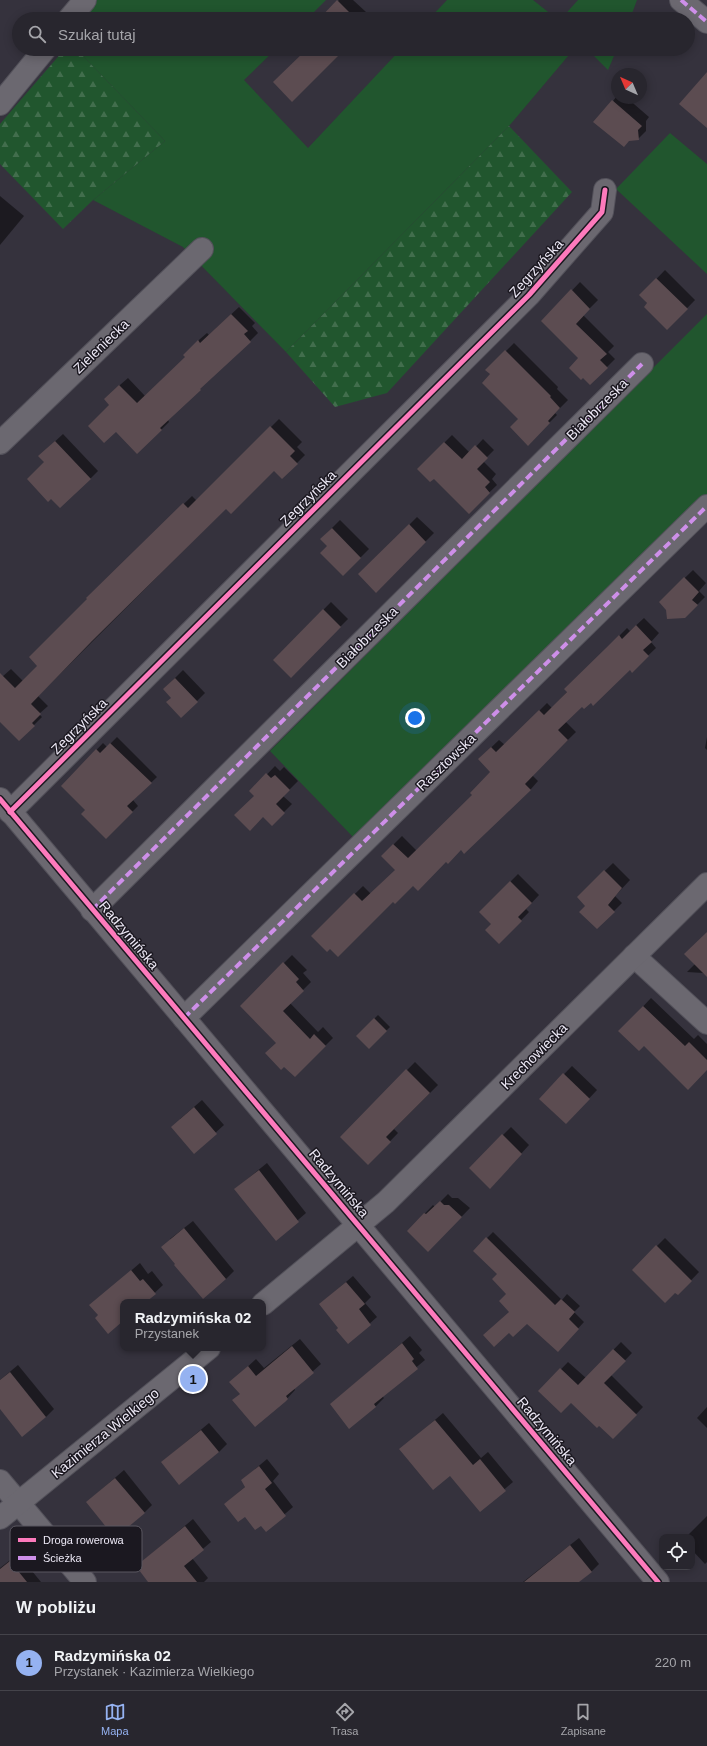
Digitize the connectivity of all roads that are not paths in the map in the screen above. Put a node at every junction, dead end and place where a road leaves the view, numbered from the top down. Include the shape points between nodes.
1 (85, 0) edge
2 (682, 0) edge
3 (75, 12) edge
4 (707, 22) edge
5 (39, 56) edge
6 (0, 104) edge
7 (605, 190) dead end
8 (202, 249) dead end
9 (642, 364) dead end
10 (0, 443) edge
11 (707, 506) edge
12 (5, 806) edge
13 (707, 884) edge
14 (92, 910) junction
15 (634, 956) junction
16 (184, 1018) junction
17 (707, 1023) edge
18 (358, 1226) junction
19 (266, 1302) edge
20 (205, 1351) edge
21 (0, 1481) edge
22 (18, 1503) junction
23 (0, 1518) edge
24 (38, 1526) edge
25 (77, 1572) edge
26 (85, 1582) edge
27 (658, 1582) edge

1 - 3 street
2 - 4 street
5 - 6 street
7 - 12 street, Zegrzyńska via 602,212 529,295
8 - 10 street, Zieleniecka
9 - 14 street, Białobrzeska
11 - 16 street, Rasztowska
12 - 14 street, Radzymińska
13 - 15 street, Krechowiecka
14 - 16 street, Radzymińska
15 - 17 street
15 - 18 street, Krechowiecka via 386,1202
16 - 18 street, Radzymińska
18 - 19 street
18 - 27 street, Radzymińska
20 - 22 street, Kazimierza Wielkiego
21 - 22 street
22 - 23 street, Kazimierza Wielkiego
22 - 24 street
25 - 26 street

